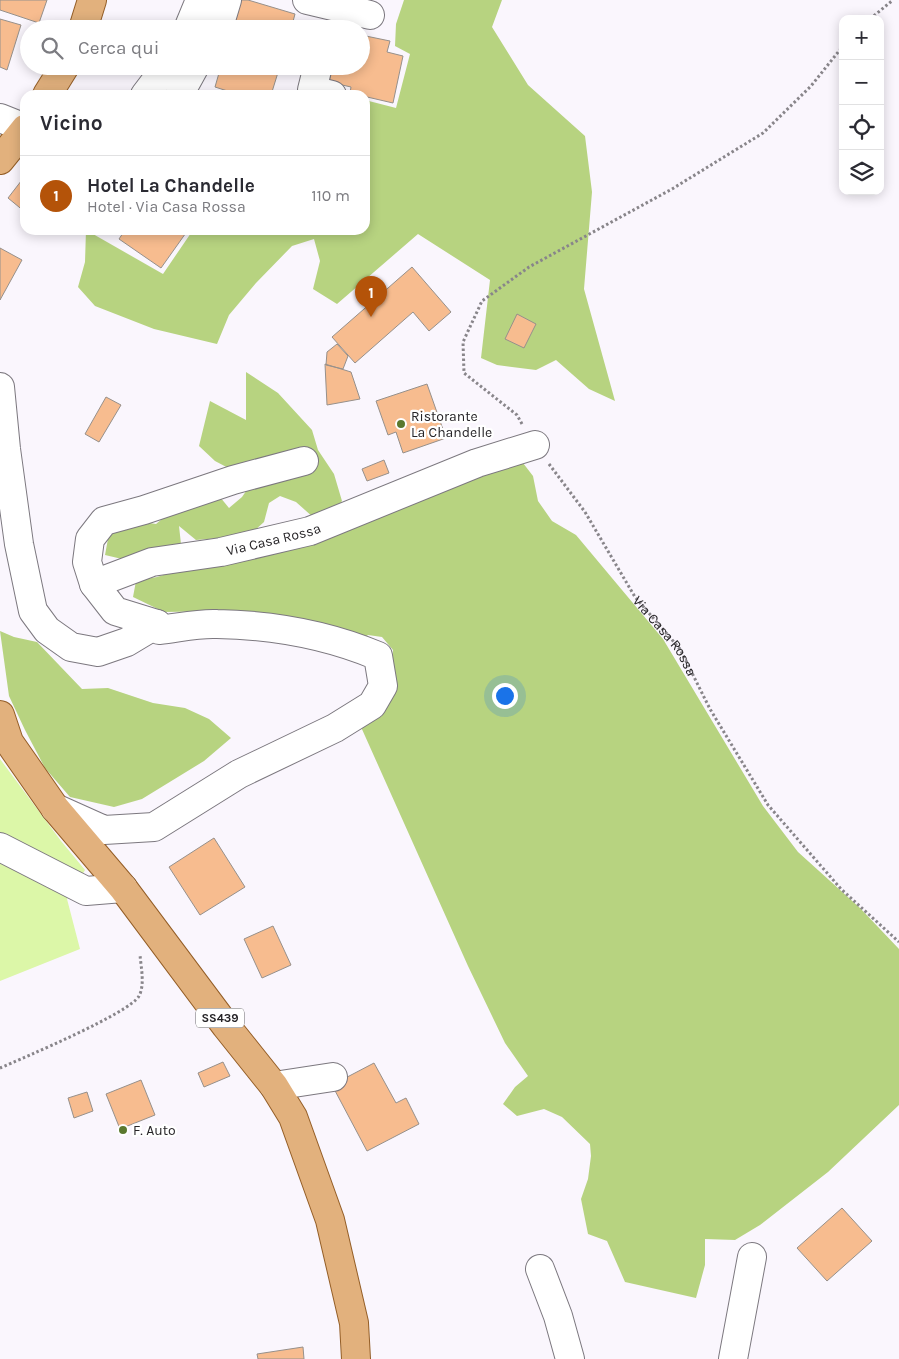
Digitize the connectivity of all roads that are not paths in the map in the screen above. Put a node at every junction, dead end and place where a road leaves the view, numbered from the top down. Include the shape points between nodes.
1 (92, 0) edge
2 (200, 0) edge
3 (227, 0) edge
4 (317, 7) edge
5 (370, 15) dead end
6 (86, 20) edge
7 (192, 20) edge
8 (221, 20) edge
9 (59, 75) edge
10 (160, 75) edge
11 (191, 75) edge
12 (316, 75) edge
13 (50, 90) edge
14 (149, 90) edge
15 (185, 90) edge
16 (312, 90) edge
17 (0, 118) edge
18 (20, 126) edge
19 (20, 134) edge
20 (0, 160) edge
21 (0, 386) edge
22 (535, 445) road end
23 (304, 461) dead end
24 (94, 584) junction
25 (157, 624) junction
26 (0, 716) edge
27 (55, 808) junction
28 (0, 847) edge
29 (123, 888) junction
30 (332, 1077) dead end
31 (274, 1086) junction
32 (752, 1257) dead end
33 (540, 1269) dead end
34 (356, 1359) edge
35 (570, 1359) edge
36 (733, 1359) edge

1 - 6 main road
2 - 7 street
3 - 8 street
4 - 5 street
9 - 13 main road
10 - 14 street
11 - 15 street
12 - 16 street
17 - 18 street
19 - 20 main road
21 - 25 street via 19,544 33,611 47,630 71,647 98,652 127,642
22 - 24 street, Via Casa Rossa via 477,463 310,531 221,552 152,562
23 - 24 street via 104,521 90,539 86,562
24 - 25 street via 115,611
25 - 27 street via 159,630 215,624 287,629 378,656 382,686 372,705 335,728 239,774 154,827 104,830
26 - 27 main road, SS439 via 9,742
27 - 29 main road, SS439
28 - 29 street via 86,891
29 - 31 main road, SS439
30 - 31 street
31 - 34 main road, SS439 via 293,1117 330,1220 354,1323
32 - 36 street
33 - 35 street

